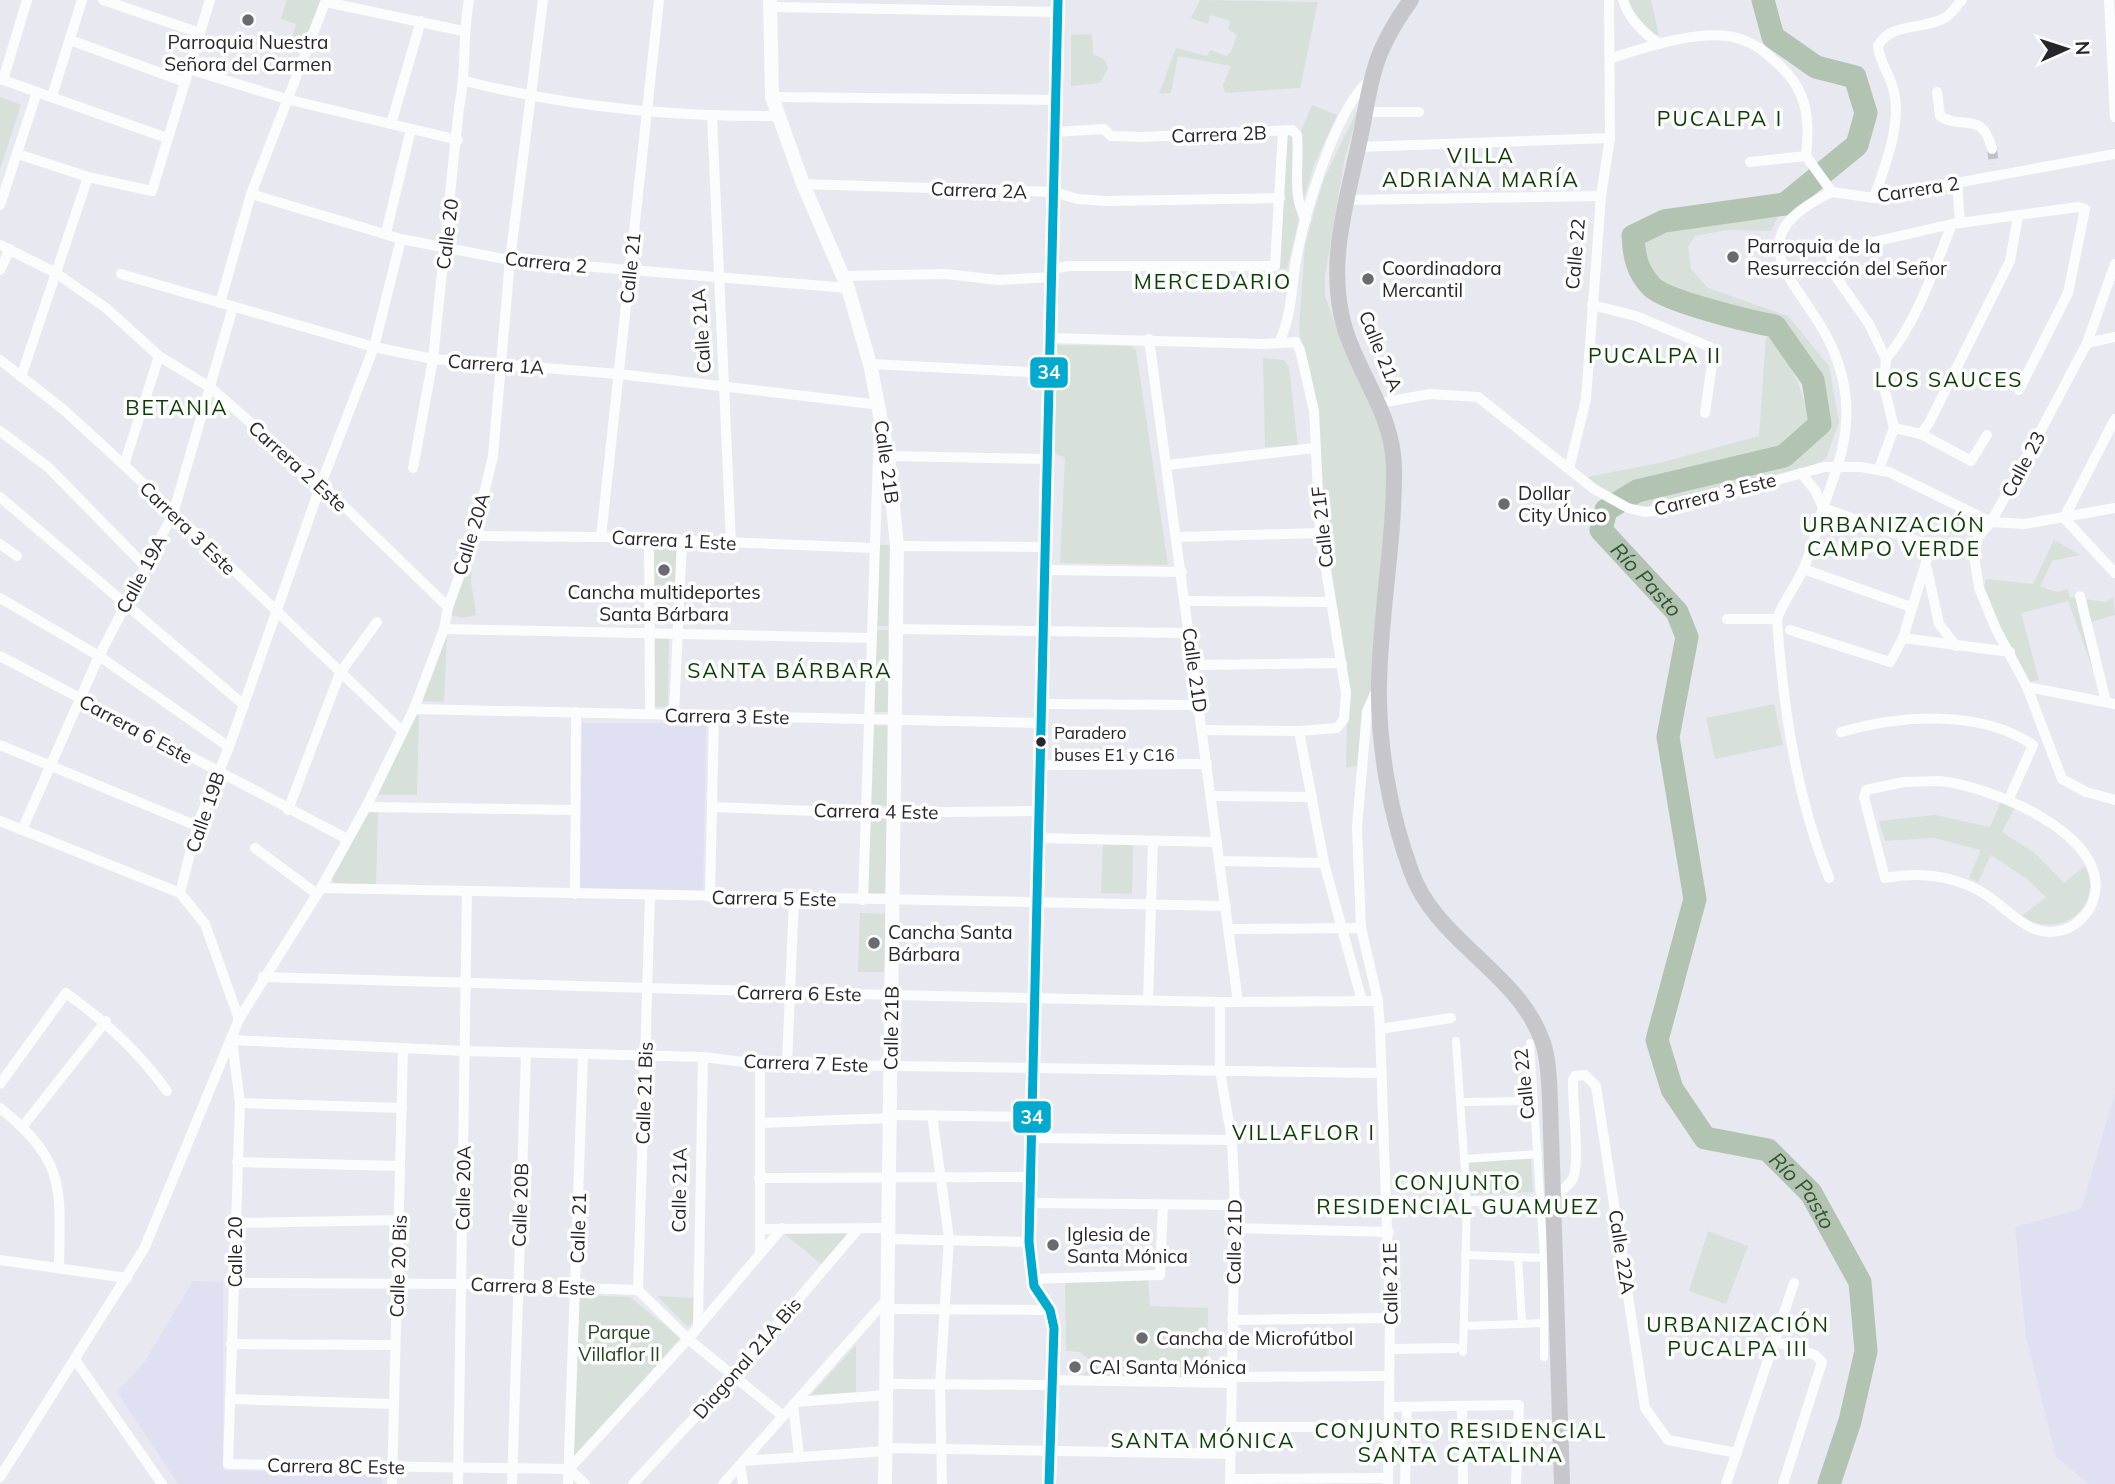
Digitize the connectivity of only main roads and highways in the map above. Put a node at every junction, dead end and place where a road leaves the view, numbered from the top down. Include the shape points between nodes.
1 (1410, 0) edge
2 (1379, 686) joint
3 (1562, 1484) edge

1 - 2 main road, Calle 21A via 1371,78 1338,249 1345,330 1380,403 1394,465
2 - 3 main road, Calle 22 via 1383,752 1394,810 1420,892 1436,915 1519,1001 1544,1044 1550,1101 1546,1201

